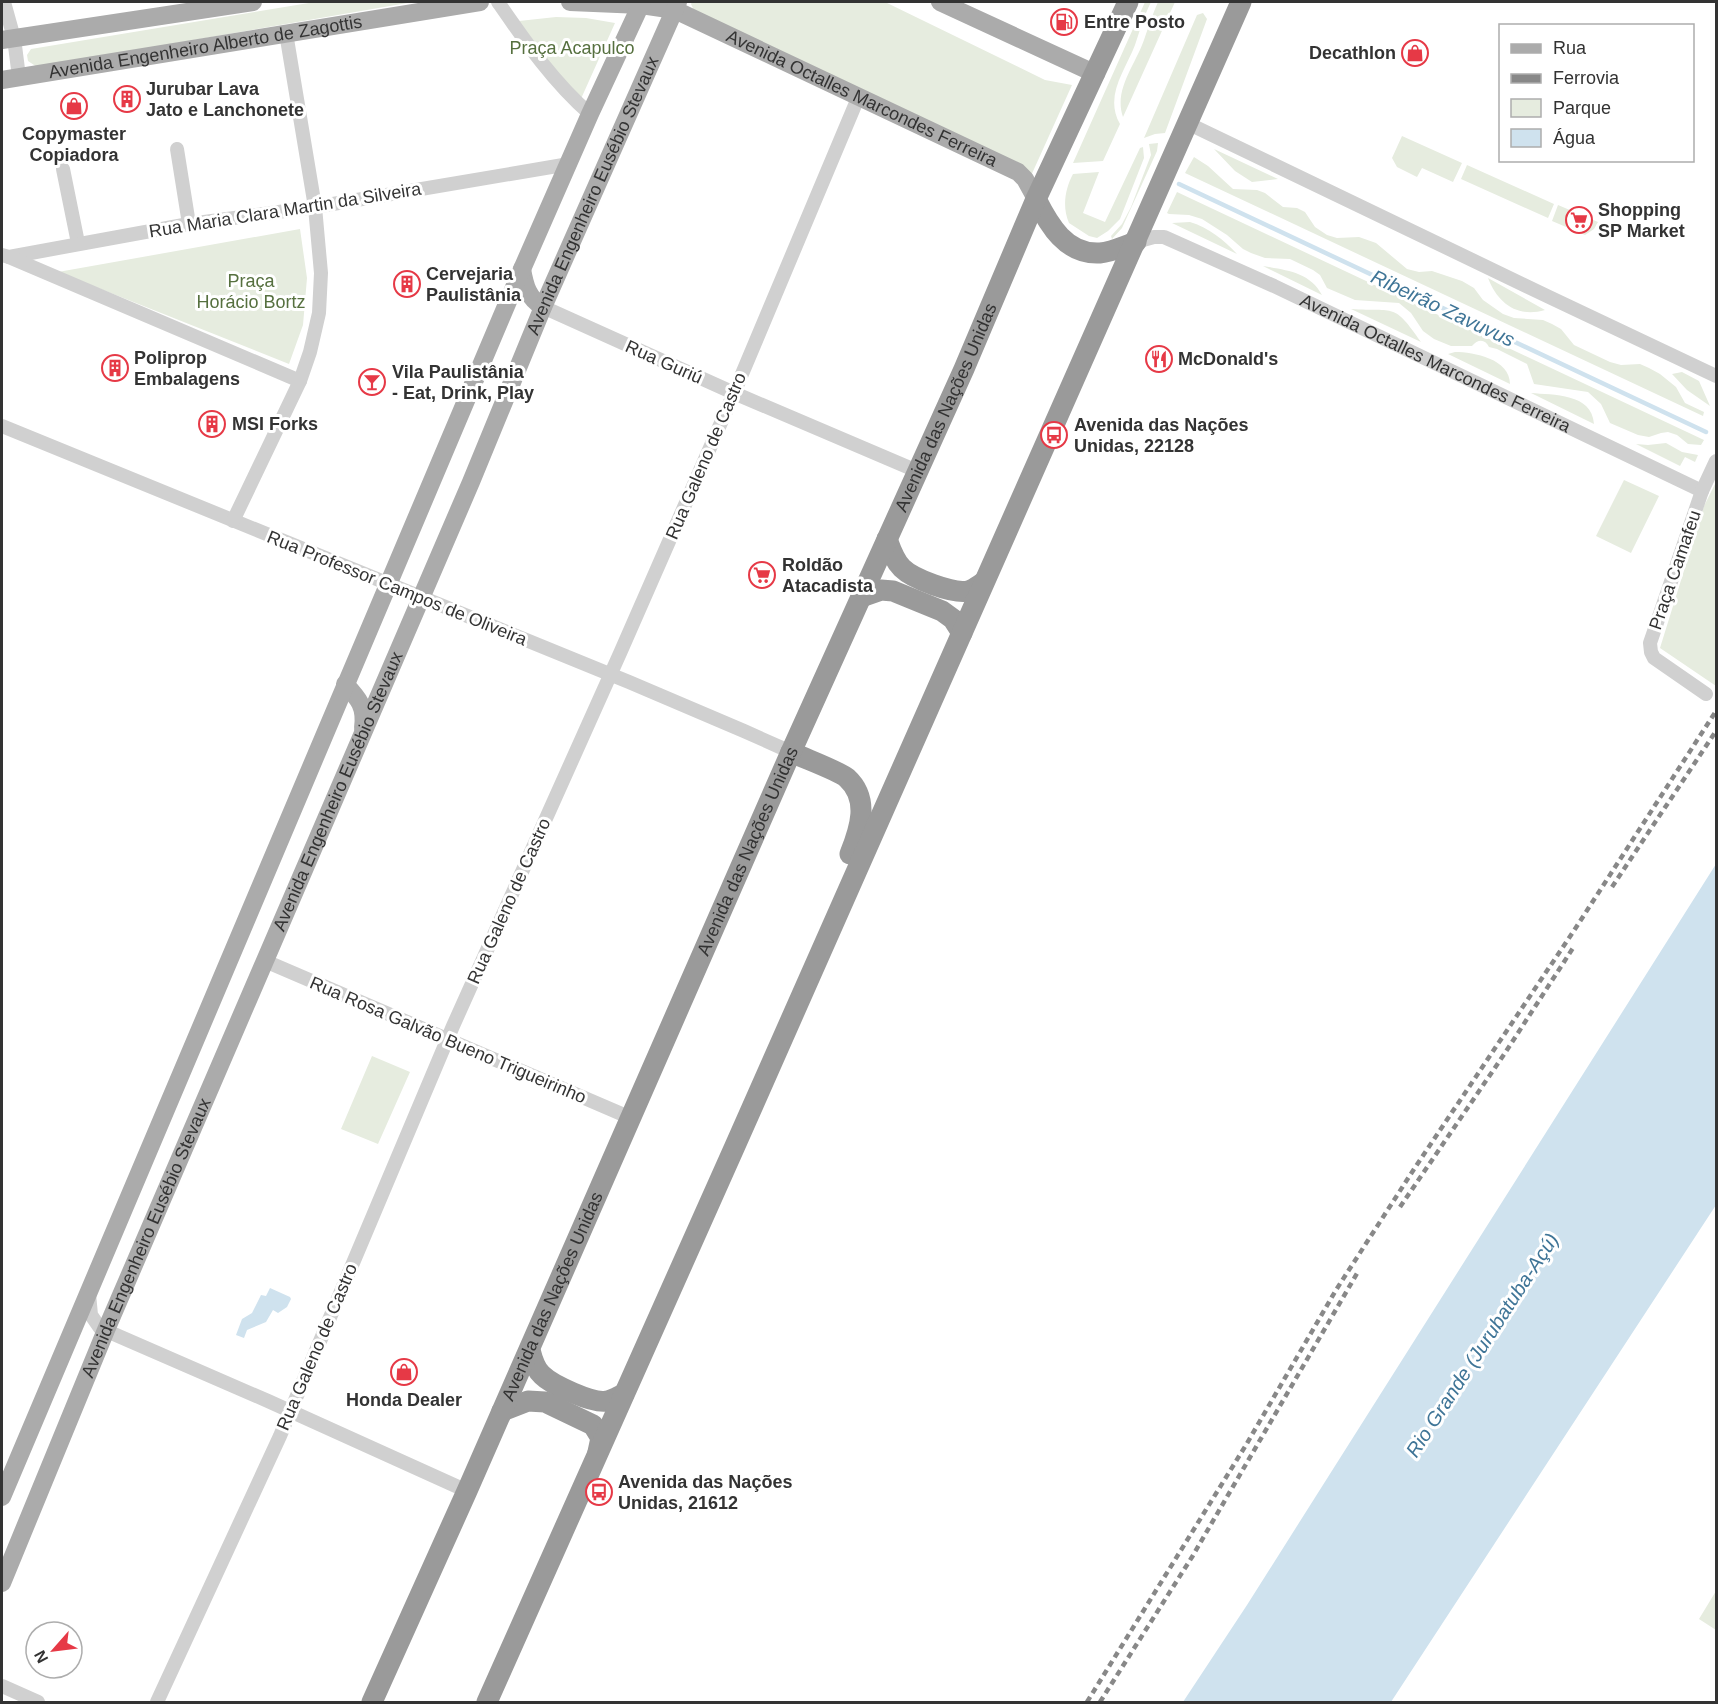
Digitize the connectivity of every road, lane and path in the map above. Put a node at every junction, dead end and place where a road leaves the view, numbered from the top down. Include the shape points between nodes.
1 (4, 2) edge
2 (253, 2) edge
3 (480, 2) edge
4 (498, 2) edge
5 (570, 2) edge
6 (940, 2) edge
7 (1128, 2) edge
8 (1226, 2) edge
9 (1241, 2) edge
10 (642, 3) edge
11 (677, 6) edge
12 (196, 7) edge
13 (286, 33) junction
14 (8, 39) edge
15 (1211, 69) junction
16 (1096, 74) junction
17 (10, 79) edge
18 (858, 98) junction
19 (590, 114) junction
20 (1187, 123) junction
21 (177, 148) dead end
22 (568, 164) junction
23 (63, 169) dead end
24 (1036, 199) junction
25 (315, 207) junction
26 (189, 224) junction
27 (1136, 242) junction
28 (78, 243) junction
29 (5, 256) edge
30 (522, 269) junction
31 (543, 307) junction
32 (1716, 376) edge
33 (300, 381) junction
34 (734, 393) junction
35 (2, 426) edge
36 (1716, 462) edge
37 (917, 471) junction
38 (1702, 491) junction
39 (233, 520) junction
40 (886, 539) junction
41 (984, 582) junction
42 (388, 584) junction
43 (861, 597) junction
44 (421, 598) junction
45 (962, 633) junction
46 (610, 675) junction
47 (345, 684) junction
48 (1706, 694) dead end
49 (362, 736) junction
50 (791, 752) junction
51 (825, 942) junction
52 (265, 961) junction
53 (448, 1039) junction
54 (632, 1118) junction
55 (89, 1290) junction
56 (106, 1330) junction
57 (530, 1350) junction
58 (624, 1394) junction
59 (290, 1411) junction
60 (502, 1411) junction
61 (598, 1453) junction
62 (467, 1491) junction
63 (2, 1497) edge
64 (2, 1583) edge
65 (2, 1686) edge
66 (38, 1702) edge
67 (157, 1702) edge
68 (372, 1702) edge
69 (487, 1702) edge

1 - 14 street
2 - 12 main road, Avenida Engenheiro Alberto de Zagottis
3 - 13 main road, Avenida Engenheiro Alberto de Zagottis
4 - 19 street via 538,59
5 - 10 main road
6 - 16 main road
7 - 16 highway, Avenida das Nações Unidas
8 - 15 highway via 1209,43
9 - 15 highway
10 - 11 main road
10 - 19 main road, Avenida Engenheiro Eusébio Stevaux
11 - 18 main road, Avenida Octalles Marcondes Ferreira
11 - 31 main road, Avenida Engenheiro Eusébio Stevaux
12 - 14 main road, Avenida Engenheiro Alberto de Zagottis
13 - 17 main road, Avenida Engenheiro Alberto de Zagottis
13 - 25 street
14 - 17 street
15 - 20 highway
16 - 24 highway, Avenida das Nações Unidas
18 - 24 main road, Avenida Octalles Marcondes Ferreira via 1018,172
18 - 34 street, Rua Galeno de Castro
19 - 22 main road, Avenida Engenheiro Eusébio Stevaux
20 - 27 highway
20 - 32 street
21 - 26 street
22 - 25 street, Rua Maria Clara Martin da Silveira
22 - 30 main road, Avenida Engenheiro Eusébio Stevaux
23 - 28 street
24 - 27 highway via 1059,236 1083,252 1106,252
24 - 37 highway, Avenida das Nações Unidas
25 - 26 street, Rua Maria Clara Martin da Silveira
25 - 33 street via 321,273 319,313
26 - 28 street, Rua Maria Clara Martin da Silveira
27 - 38 street, Avenida Octalles Marcondes Ferreira via 1164,237
27 - 41 highway
28 - 29 street, Rua Maria Clara Martin da Silveira
29 - 33 street
30 - 31 main road via 530,296
30 - 42 main road, Avenida Engenheiro Eusébio Stevaux
31 - 34 street, Rua Guriú
31 - 44 main road, Avenida Engenheiro Eusébio Stevaux
33 - 39 street
34 - 37 street, Rua Guriú
34 - 46 street, Rua Galeno de Castro
35 - 39 street, Rua Professor Campos de Oliveira
36 - 38 street
37 - 40 highway, Avenida das Nações Unidas
38 - 48 street, Praça Camafeu via 1650,643 1654,658
39 - 42 street, Rua Professor Campos de Oliveira
40 - 41 highway via 904,571 930,584 969,591
40 - 43 highway, Avenida das Nações Unidas
41 - 45 highway
42 - 44 street, Rua Professor Campos de Oliveira
42 - 47 main road, Avenida Engenheiro Eusébio Stevaux
43 - 45 highway via 881,590 892,591 942,611
43 - 50 highway, Avenida das Nações Unidas
44 - 46 street, Rua Professor Campos de Oliveira
44 - 49 main road, Avenida Engenheiro Eusébio Stevaux
45 - 51 highway
46 - 50 street, Rua Professor Campos de Oliveira
46 - 53 street, Rua Galeno de Castro
47 - 49 main road via 365,713
47 - 55 main road, Avenida Engenheiro Eusébio Stevaux
49 - 52 main road, Avenida Engenheiro Eusébio Stevaux
50 - 51 highway via 846,777 862,806 859,831 823,924
50 - 54 highway, Avenida das Nações Unidas
51 - 58 highway
52 - 53 street, Rua Rosa Galvão Bueno Trigueirinho
52 - 56 main road, Avenida Engenheiro Eusébio Stevaux
53 - 54 street, Rua Rosa Galvão Bueno Trigueirinho
53 - 59 street, Rua Galeno de Castro
54 - 57 highway, Avenida das Nações Unidas
55 - 56 street via 91,1315
55 - 63 main road, Avenida Engenheiro Eusébio Stevaux
56 - 59 street
56 - 64 main road, Avenida Engenheiro Eusébio Stevaux
57 - 58 highway via 541,1375 575,1393 599,1401
57 - 60 highway, Avenida das Nações Unidas
58 - 61 highway
59 - 62 street
59 - 67 street, Rua Galeno de Castro
60 - 61 highway via 528,1401 545,1402 593,1425 601,1438
60 - 62 highway, Avenida das Nações Unidas
61 - 69 highway
62 - 68 highway, Avenida das Nações Unidas
65 - 66 street

